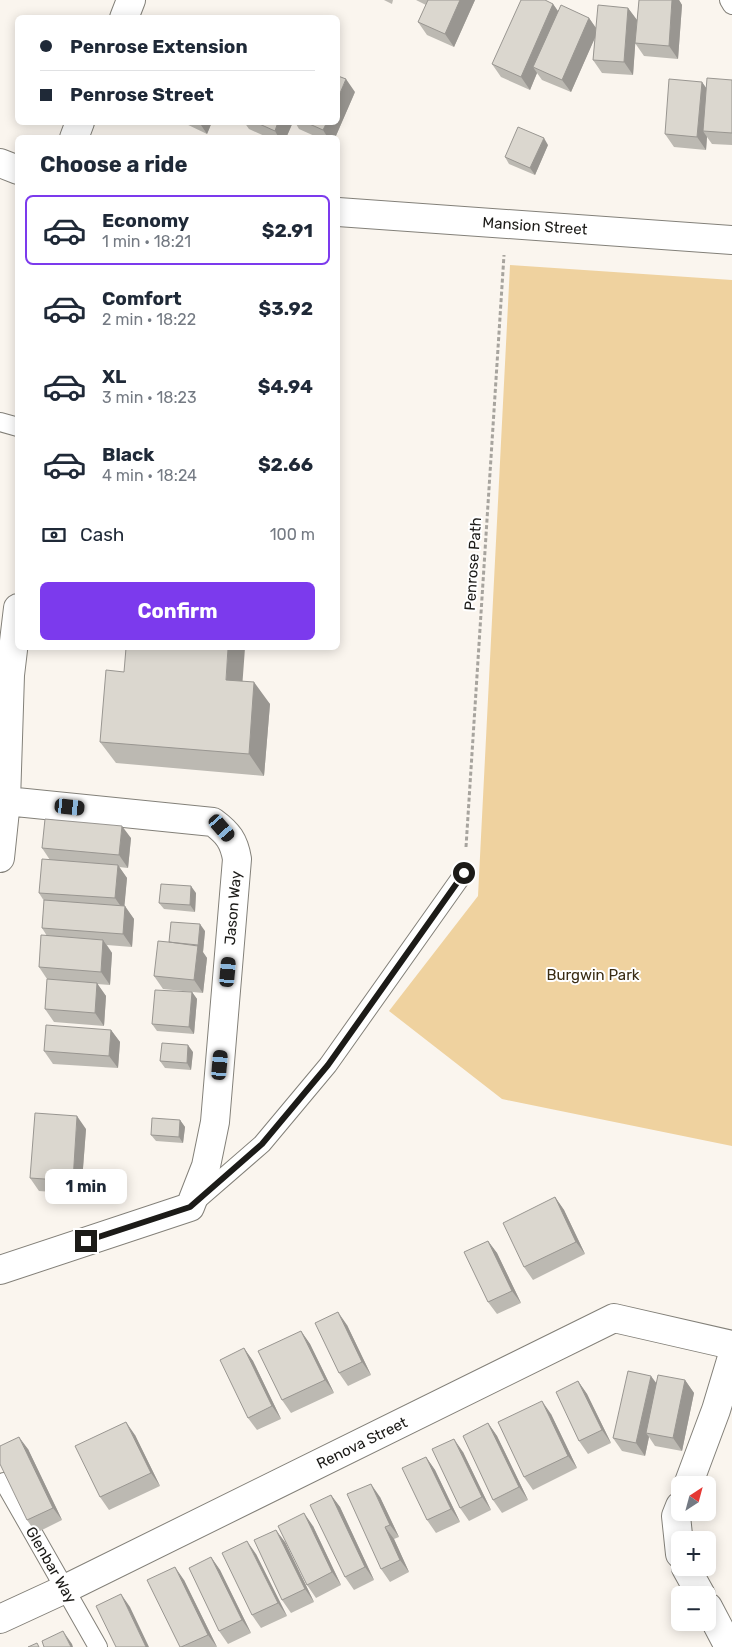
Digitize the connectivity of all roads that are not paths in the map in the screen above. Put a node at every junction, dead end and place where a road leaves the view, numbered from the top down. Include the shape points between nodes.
1 (132, 0) edge
2 (729, 0) edge
3 (732, 5) edge
4 (125, 15) edge
5 (0, 163) edge
6 (15, 169) edge
7 (340, 212) edge
8 (732, 240) edge
9 (0, 422) edge
10 (15, 426) edge
11 (15, 623) edge
12 (5, 673) edge
13 (6, 801) junction
14 (0, 858) edge
15 (464, 873) road end
16 (190, 1207) junction
17 (0, 1270) edge
18 (732, 1345) edge
19 (732, 1357) edge
20 (691, 1476) edge
21 (4, 1482) edge
22 (65, 1589) junction
23 (0, 1619) edge
24 (716, 1622) edge
25 (98, 1647) edge
26 (729, 1647) edge

1 - 4 street
2 - 3 lane
5 - 6 street
7 - 8 street, Mansion Street
9 - 10 lane
11 - 12 street
12 - 13 street
13 - 14 street
13 - 16 street, Jason Way via 213,822 222,828 234,846 237,860 215,1122 206,1166
15 - 16 lane via 328,1065 262,1144
16 - 17 street
18 - 22 street, Renova Street via 614,1318
19 - 20 street
21 - 22 lane, Glenbar Way
22 - 23 street, Renova Street
22 - 25 lane, Glenbar Way
24 - 26 street

